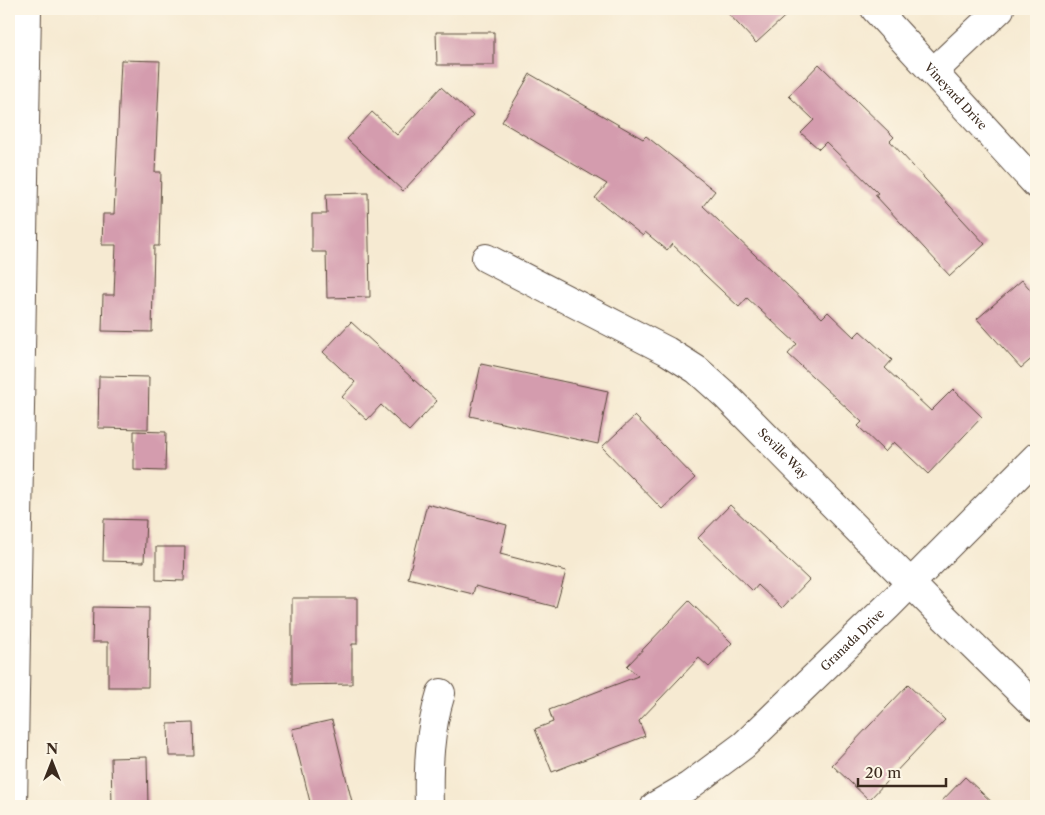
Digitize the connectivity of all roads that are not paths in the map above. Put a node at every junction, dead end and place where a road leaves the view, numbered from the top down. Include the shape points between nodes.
1 (27, 9) edge
2 (875, 9) edge
3 (1000, 9) edge
4 (933, 72) junction
5 (1036, 184) edge
6 (486, 258) dead end
7 (1036, 457) edge
8 (911, 583) junction
9 (441, 693) dead end
10 (1036, 707) edge
11 (13, 806) edge
12 (429, 806) edge
13 (655, 806) edge

1 - 11 street
2 - 4 street, Vineyard Drive
3 - 4 street
4 - 5 street, Vineyard Drive
6 - 8 street, Seville Way via 667,351 697,370
7 - 8 street, Granada Drive
8 - 10 street, Seville Way
8 - 13 street, Granada Drive via 744,745 695,782
9 - 12 street via 430,739

